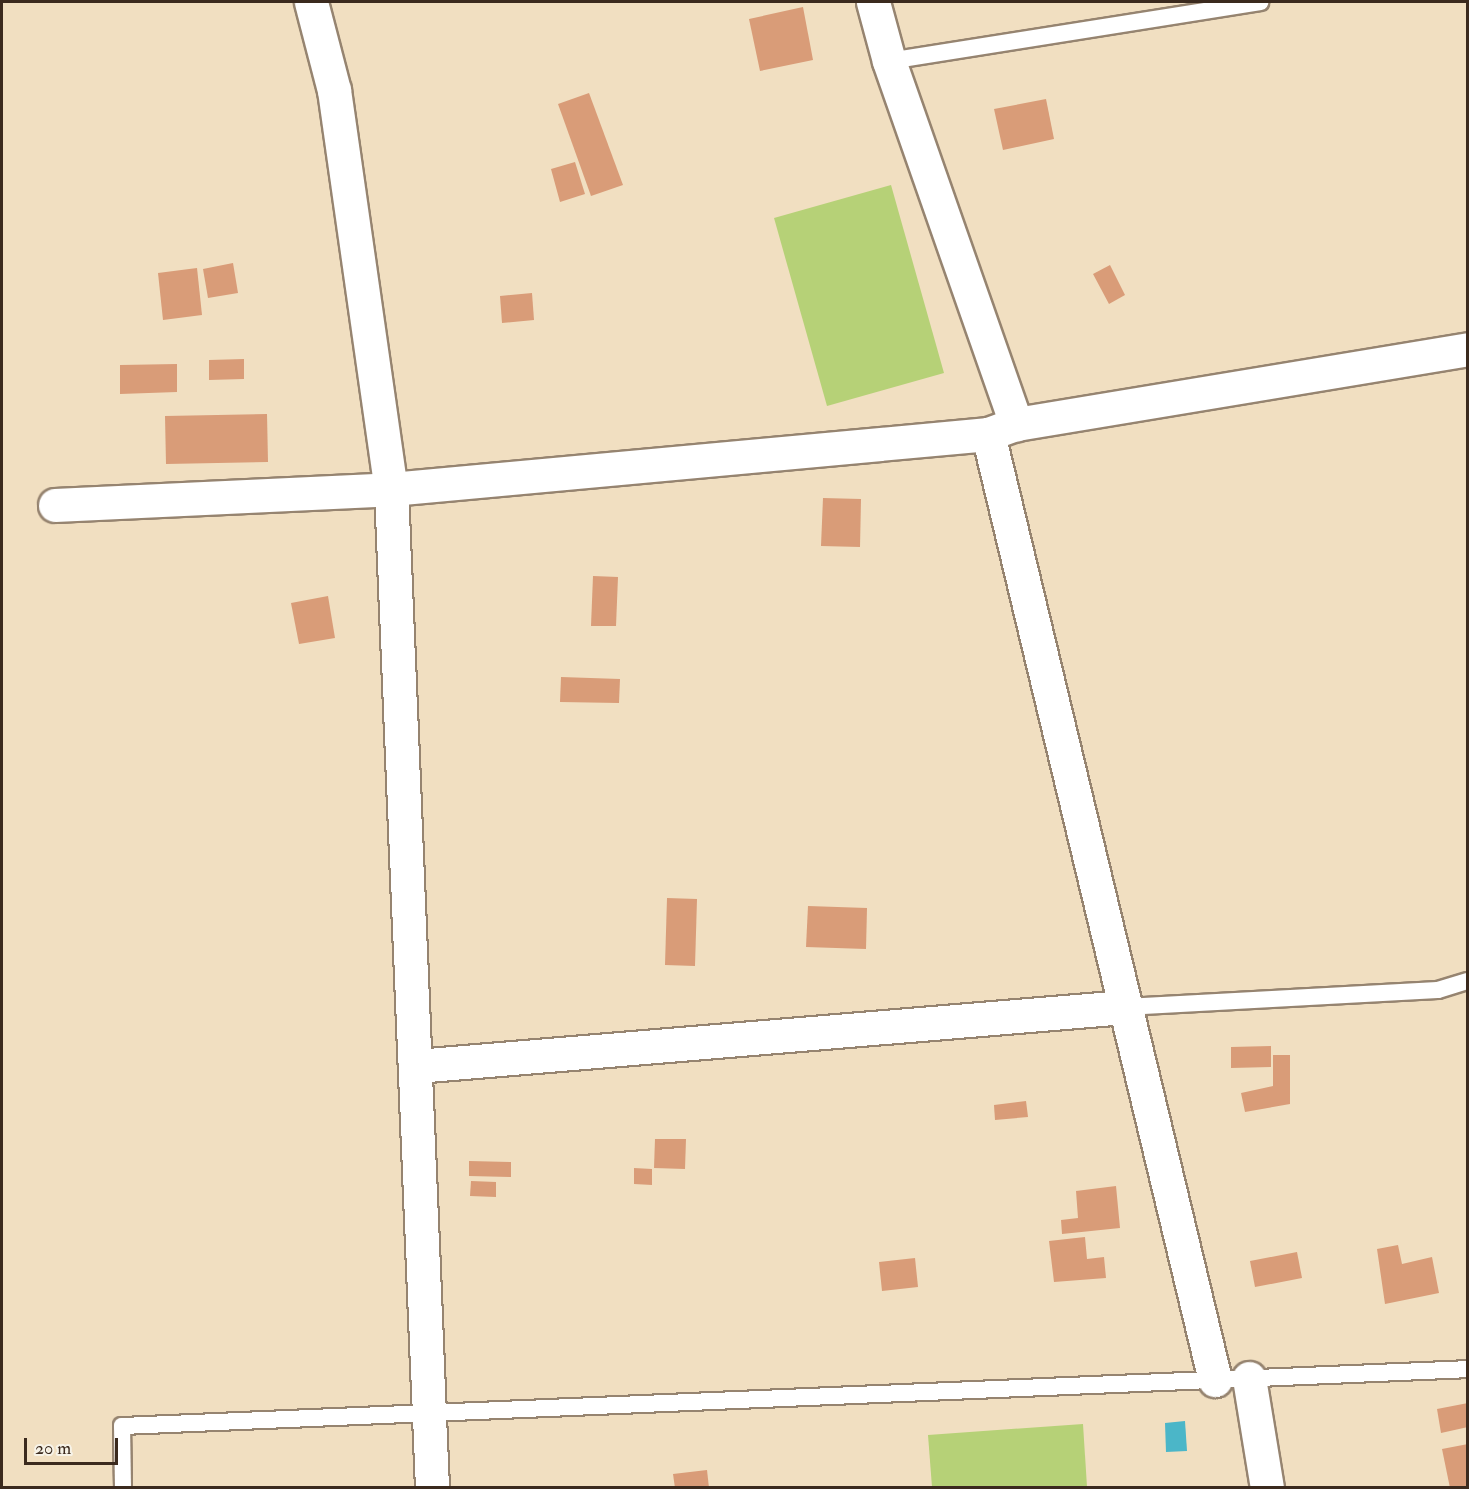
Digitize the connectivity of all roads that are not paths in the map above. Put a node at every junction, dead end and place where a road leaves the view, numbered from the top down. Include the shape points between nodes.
1 (311, 2) edge
2 (873, 2) edge
3 (1260, 2) edge
4 (889, 61) junction
5 (1467, 349) edge
6 (1002, 429) junction
7 (391, 489) junction
8 (55, 505) dead end
9 (1467, 981) edge
10 (1125, 1007) junction
11 (416, 1066) junction
12 (1467, 1369) edge
13 (1249, 1378) junction
14 (1215, 1380) junction
15 (428, 1413) junction
16 (123, 1488) edge
17 (432, 1488) edge
18 (1267, 1488) edge

1 - 7 street via 334,90
2 - 4 street
3 - 4 lane
4 - 6 street
5 - 6 street
6 - 7 street
6 - 10 street
7 - 8 street
7 - 11 street
9 - 10 lane via 1438,990
10 - 11 street
10 - 14 street
11 - 15 street
12 - 13 lane
13 - 14 lane
13 - 18 street
14 - 15 lane
15 - 16 lane via 122,1426
15 - 17 street

